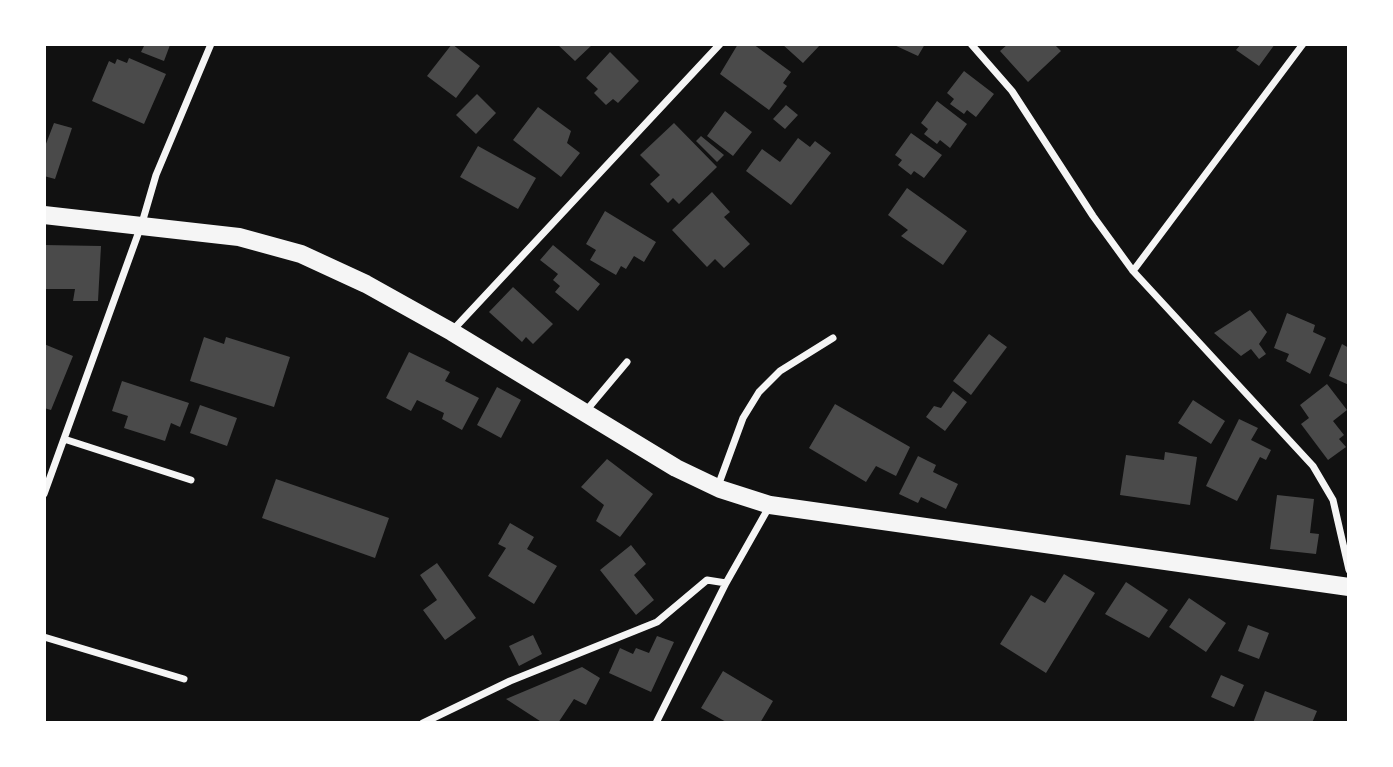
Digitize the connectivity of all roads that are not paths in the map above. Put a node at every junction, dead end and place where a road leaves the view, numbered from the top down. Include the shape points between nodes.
1 (208, 44) edge
2 (720, 44) edge
3 (971, 44) edge
4 (1303, 44) edge
5 (44, 215) edge
6 (142, 223) junction
7 (1133, 271) junction
8 (452, 332) junction
9 (833, 338) dead end
10 (627, 362) dead end
11 (584, 413) junction
12 (64, 439) junction
13 (191, 480) dead end
14 (718, 488) junction
15 (44, 494) edge
16 (770, 505) junction
17 (1349, 570) edge
18 (726, 583) junction
19 (1349, 587) edge
20 (44, 637) edge
21 (184, 679) dead end
22 (423, 723) edge
23 (656, 723) edge

1 - 6 street
2 - 8 street
3 - 7 street via 1012,91
4 - 7 street
5 - 6 main road
6 - 8 main road via 239,237 301,254
6 - 12 street
7 - 17 street via 1313,466 1333,500
8 - 11 main road
9 - 14 street via 780,371 759,392 743,418
10 - 11 street
11 - 14 main road
12 - 13 street
12 - 15 street
14 - 16 main road
16 - 18 street
16 - 19 main road
18 - 22 street via 707,580 657,622 510,681
18 - 23 street
20 - 21 street

